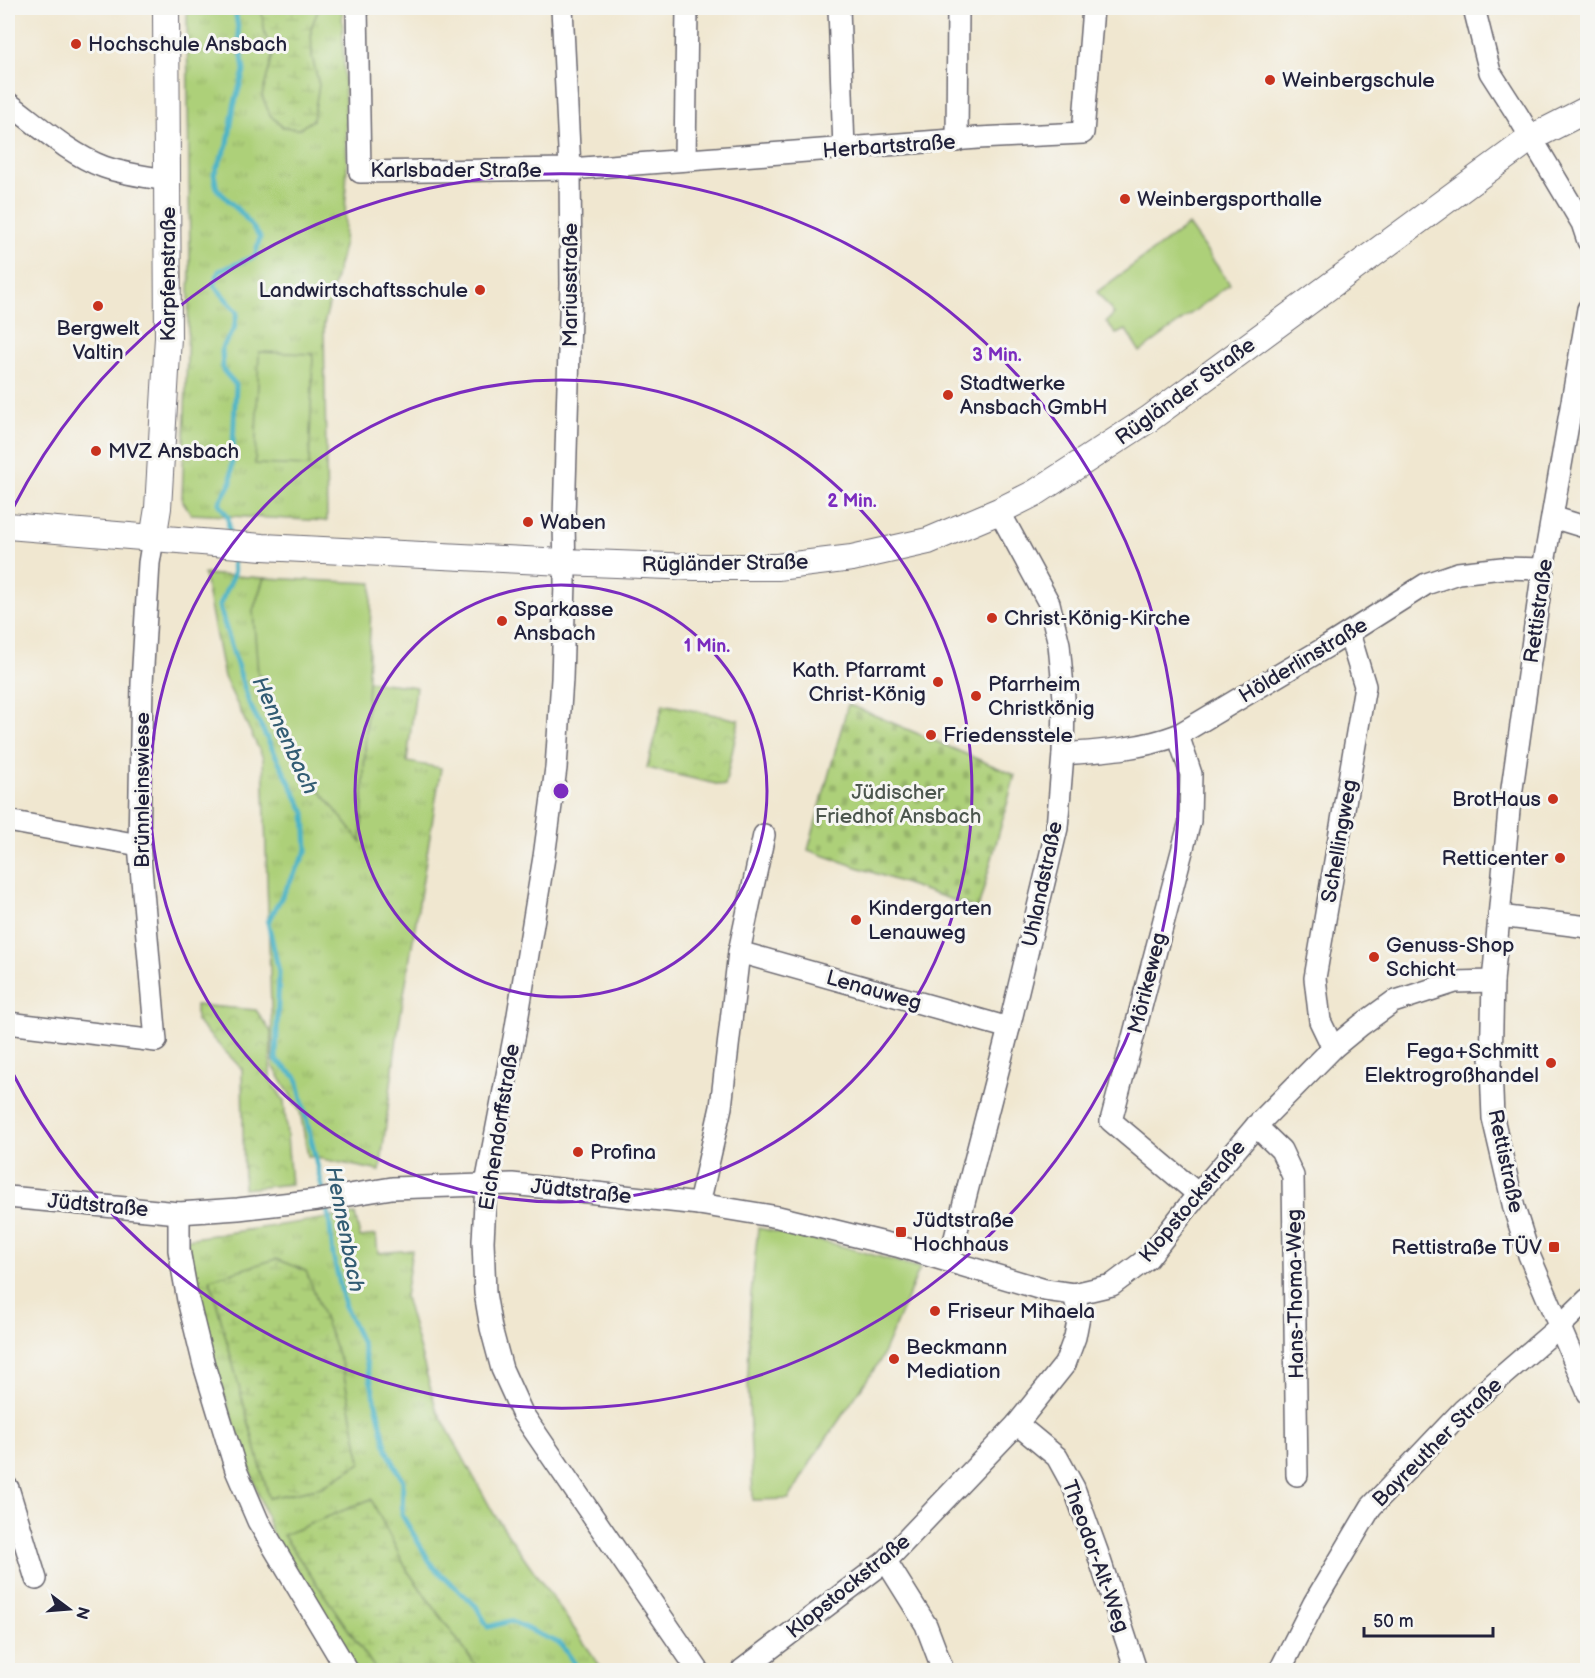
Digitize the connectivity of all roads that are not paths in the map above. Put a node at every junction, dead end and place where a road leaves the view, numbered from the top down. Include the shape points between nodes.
1 (166, 8) edge
2 (357, 8) edge
3 (562, 8) edge
4 (687, 8) edge
5 (839, 8) edge
6 (958, 8) edge
7 (1093, 8) edge
8 (1473, 8) edge
9 (8, 103) edge
10 (1587, 109) edge
11 (1531, 138) junction
12 (957, 141) junction
13 (844, 150) junction
14 (685, 160) junction
15 (570, 169) junction
16 (168, 180) junction
17 (1586, 228) edge
18 (1587, 309) edge
19 (999, 511) junction
20 (1552, 517) junction
21 (8, 526) edge
22 (1587, 528) edge
23 (153, 539) junction
24 (564, 562) junction
25 (1543, 569) junction
26 (1349, 633) junction
27 (1178, 735) junction
28 (1062, 754) junction
29 (8, 821) edge
30 (764, 835) dead end
31 (139, 845) junction
32 (1499, 916) junction
33 (1587, 927) edge
34 (739, 952) junction
35 (1493, 981) junction
36 (8, 1023) edge
37 (1009, 1028) junction
38 (1333, 1048) junction
39 (1256, 1126) junction
40 (486, 1184) junction
41 (1198, 1194) junction
42 (8, 1197) edge
43 (699, 1204) junction
44 (179, 1213) junction
45 (949, 1261) junction
46 (1074, 1294) junction
47 (1587, 1299) edge
48 (1559, 1327) junction
49 (1587, 1393) edge
50 (1017, 1424) junction
51 (1297, 1476) dead end
52 (8, 1488) edge
53 (886, 1561) junction
54 (36, 1579) dead end
55 (347, 1671) edge
56 (698, 1671) edge
57 (742, 1671) edge
58 (942, 1671) edge
59 (1136, 1671) edge
60 (1280, 1671) edge

1 - 16 main road, Karpfenstraße
2 - 15 street, Karlsbader Straße via 360,172
3 - 15 street, Mariusstraße
4 - 14 street
5 - 13 street
6 - 12 street
7 - 12 street, Herbartstraße via 1083,133
8 - 11 street via 1490,72
9 - 16 street via 89,160 106,168
10 - 11 main road, Rügländer Straße
11 - 17 street
11 - 19 main road, Rügländer Straße via 1149,419 1035,493
12 - 13 street, Herbartstraße
13 - 14 street, Herbartstraße
14 - 15 street, Herbartstraße
15 - 24 street, Mariusstraße
16 - 23 main road, Karpfenstraße via 168,337
18 - 20 street, Rettistraße
19 - 24 main road, Rügländer Straße via 928,541 820,562 777,567
19 - 28 street, Uhlandstraße via 1049,603 1059,644 1063,688
20 - 22 street
20 - 25 street, Rettistraße
21 - 23 main road, Rügländer Straße
23 - 24 main road, Rügländer Straße
23 - 31 street, Brünnleinswiese via 142,683
24 - 40 street, Eichendorffstraße via 556,768 515,1033
25 - 26 street, Hölderlinstraße via 1458,573 1426,584
25 - 32 street, Rettistraße via 1509,810
26 - 27 street, Hölderlinstraße
26 - 38 street, Schellingweg via 1365,686 1315,978 1320,1022
27 - 28 street, Hölderlinstraße via 1158,743
27 - 41 street, Mörikeweg via 1191,774 1190,821 1111,1121
28 - 37 street, Uhlandstraße via 1057,828
29 - 31 street
30 - 34 street
31 - 36 street, Brünnleinswiese via 156,1041
32 - 33 street
32 - 35 street, Rettistraße
34 - 37 street, Lenauweg
34 - 43 street via 721,1107
35 - 38 street, Klopstockstraße via 1455,982 1393,1002
35 - 48 street, Rettistraße via 1493,1118 1529,1255
37 - 45 street, Uhlandstraße
38 - 39 street, Klopstockstraße
39 - 41 street, Klopstockstraße
39 - 51 street, Hans-Thoma-Weg via 1281,1150 1293,1176
40 - 43 street, Jüdtstraße
40 - 44 street, Jüdtstraße via 392,1188 327,1199
40 - 56 street, Eichendorffstraße via 484,1293 502,1369 514,1397
41 - 46 street, Klopstockstraße via 1148,1258 1112,1285
42 - 44 street, Jüdtstraße
43 - 45 street, Jüdtstraße via 778,1217
44 - 55 street via 179,1250 188,1300 236,1470 258,1521
45 - 46 street, Jüdtstraße via 1045,1290
46 - 50 street, Klopstockstraße via 1079,1316 1065,1364
47 - 48 street, Bayreuther Straße
48 - 49 street, Rettistraße
48 - 60 street, Bayreuther Straße via 1463,1410 1371,1507 1314,1603
50 - 53 street, Klopstockstraße
50 - 59 street, Theodor-Alt-Weg via 1057,1457 1074,1488
52 - 54 street
53 - 57 street, Klopstockstraße
53 - 58 street via 926,1624

